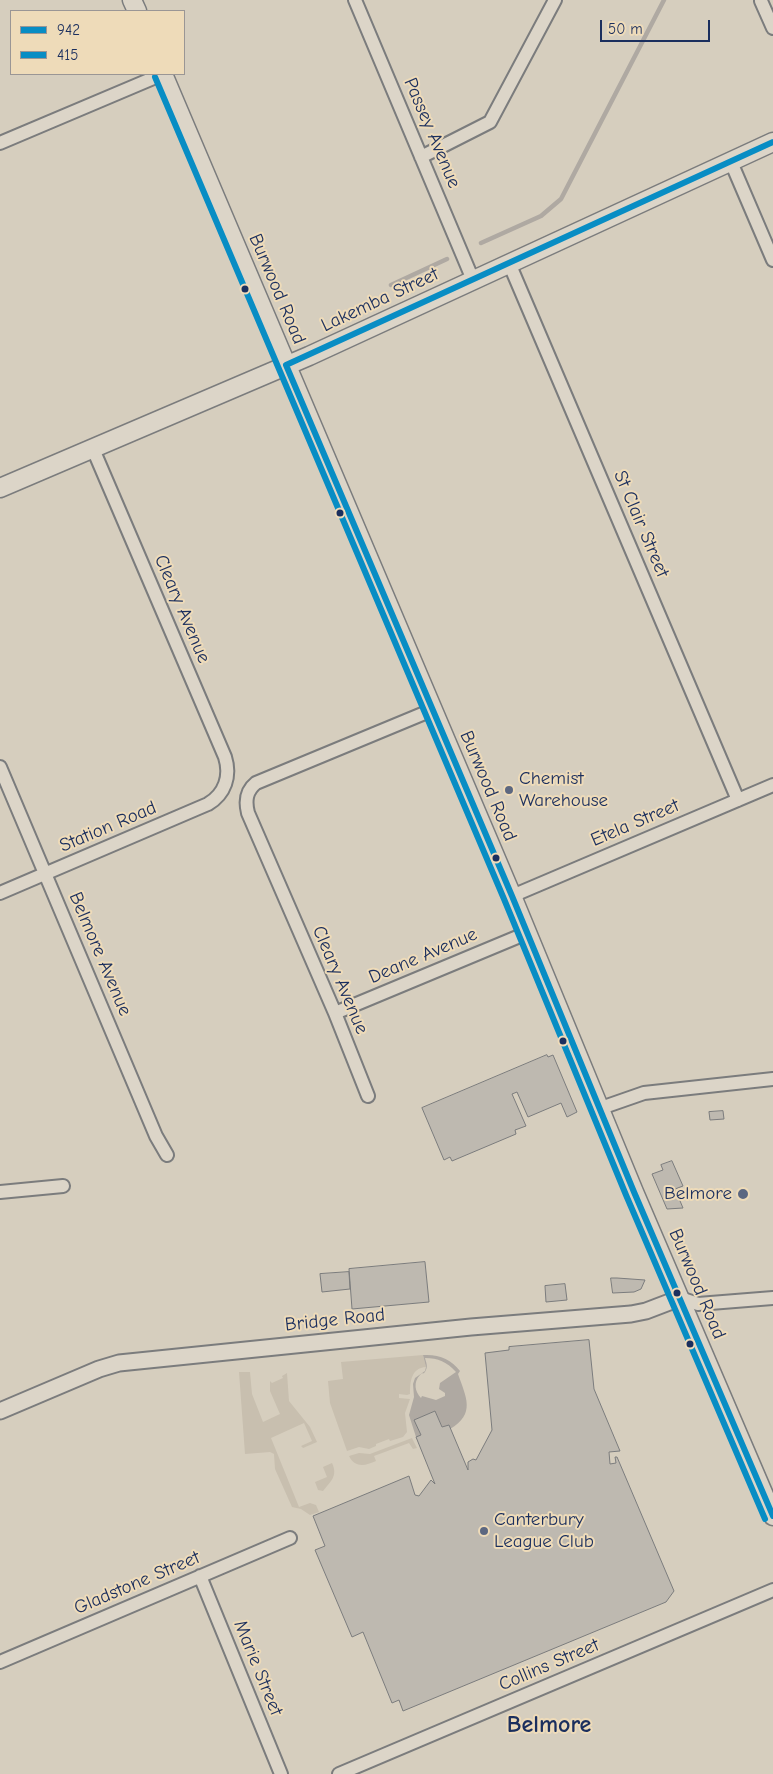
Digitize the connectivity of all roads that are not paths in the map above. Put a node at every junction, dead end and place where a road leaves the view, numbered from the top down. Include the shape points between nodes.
1 (355, 0) edge
2 (555, 0) edge
3 (761, 1) edge
4 (773, 28) edge
5 (161, 75) edge
6 (163, 75) edge
7 (773, 142) edge
8 (0, 143) edge
9 (421, 157) junction
10 (731, 162) junction
11 (773, 260) edge
12 (509, 263) junction
13 (473, 280) junction
14 (286, 365) junction
15 (93, 449) junction
16 (0, 488) edge
17 (432, 710) junction
18 (0, 767) edge
19 (773, 785) edge
20 (225, 787) joint
21 (738, 800) junction
22 (46, 874) junction
23 (0, 893) edge
24 (512, 896) junction
25 (527, 933) junction
26 (335, 1013) junction
27 (773, 1079) edge
28 (368, 1096) dead end
29 (600, 1108) junction
30 (167, 1155) dead end
31 (63, 1186) dead end
32 (0, 1192) edge
33 (680, 1298) junction
34 (773, 1298) edge
35 (0, 1411) edge
36 (773, 1516) edge
37 (290, 1538) dead end
38 (200, 1576) junction
39 (773, 1590) edge
40 (0, 1662) edge
41 (281, 1774) edge
42 (339, 1774) edge

1 - 9 street, Passey Avenue
2 - 9 street via 490,122
3 - 4 street
5 - 8 street
6 - 14 main road, Burwood Road
7 - 10 main road, Lakemba Street
9 - 13 street, Passey Avenue
10 - 11 street
10 - 12 main road, Lakemba Street
12 - 13 main road, Lakemba Street
12 - 21 street, St Clair Street
13 - 14 main road, Lakemba Street
14 - 15 main road, Lakemba Street
14 - 17 main road, Burwood Road
15 - 16 main road, Lakemba Street
15 - 20 street, Cleary Avenue via 225,757 228,769
17 - 24 main road, Burwood Road
17 - 26 street, Cleary Avenue via 256,783 247,795 248,813
18 - 22 street, Belmore Avenue
19 - 21 street, Etela Street
20 - 22 street, Station Road via 208,804
21 - 24 street, Etela Street
22 - 23 street, Station Road
22 - 30 street, Belmore Avenue via 156,1136
24 - 25 main road, Burwood Road
25 - 26 street, Deane Avenue
25 - 29 main road, Burwood Road
26 - 28 street, Cleary Avenue
27 - 29 street via 644,1093
29 - 33 main road, Burwood Road
31 - 32 street
33 - 34 street via 698,1304
33 - 35 street, Bridge Road via 631,1314 118,1363
33 - 36 main road, Burwood Road
37 - 38 street, Gladstone Street
38 - 40 street, Gladstone Street
38 - 41 street, Marie Street
39 - 42 street, Collins Street

